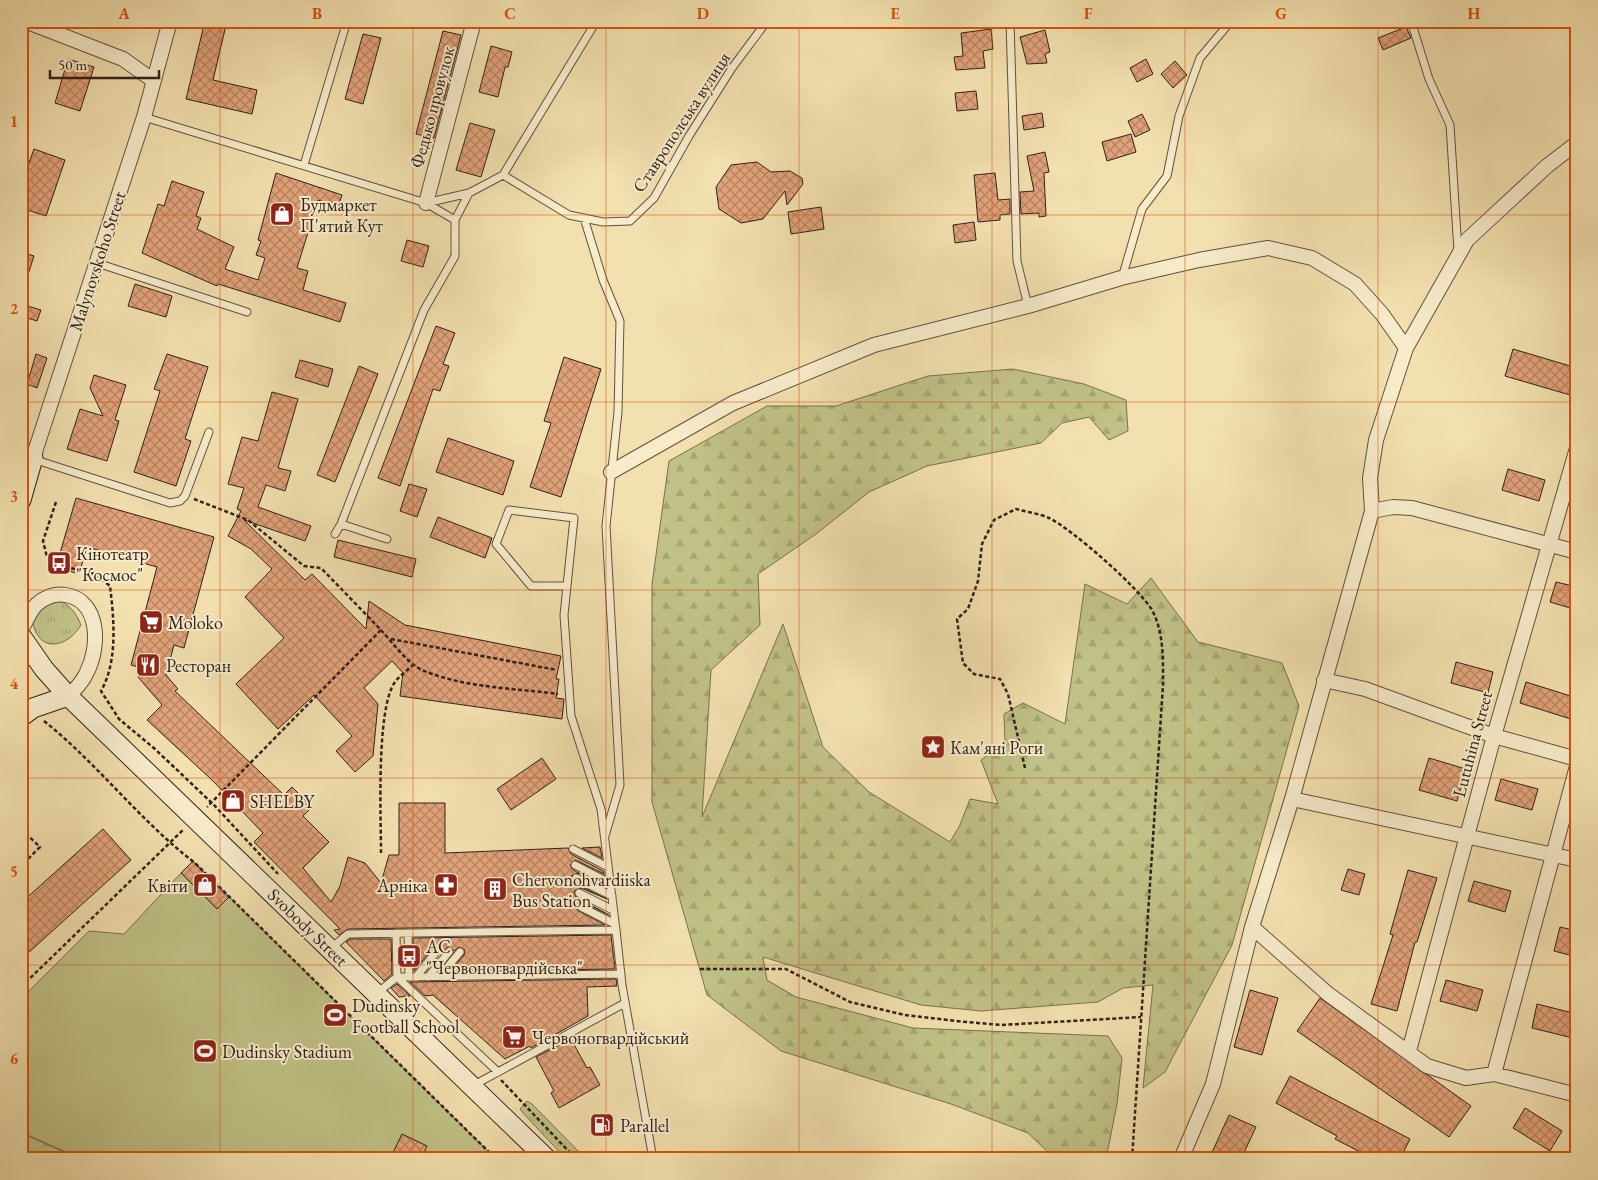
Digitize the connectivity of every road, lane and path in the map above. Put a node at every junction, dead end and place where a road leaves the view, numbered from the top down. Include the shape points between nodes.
1 (25, 21) edge
2 (170, 21) edge
3 (347, 21) edge
4 (474, 21) edge
5 (600, 21) edge
6 (767, 21) edge
7 (1010, 21) edge
8 (1231, 21) edge
9 (1411, 21) edge
10 (154, 81) junction
11 (144, 117) junction
12 (1577, 143) edge
13 (304, 165) junction
14 (503, 175) junction
15 (469, 193) junction
16 (426, 203) junction
17 (584, 218) junction
18 (455, 220) junction
19 (1458, 254) junction
20 (97, 263) junction
21 (1121, 278) junction
22 (1028, 306) junction
23 (247, 312) dead end
24 (1406, 348) junction
25 (209, 432) dead end
26 (1577, 448) edge
27 (27, 457) edge
28 (611, 472) junction
29 (185, 496) junction
30 (21, 500) edge
31 (56, 502) dead end
32 (1372, 511) junction
33 (341, 524) junction
34 (335, 534) dead end
35 (387, 539) dead end
36 (1547, 544) junction
37 (1577, 552) edge
38 (567, 586) junction
39 (21, 630) edge
40 (381, 630) junction
41 (389, 639) junction
42 (24, 648) edge
43 (414, 664) junction
44 (568, 672) junction
45 (1324, 680) junction
46 (570, 695) junction
47 (68, 696) junction
48 (29, 718) edge
49 (1494, 736) junction
50 (1577, 759) edge
51 (1577, 766) edge
52 (1025, 768) dead end
53 (1292, 799) junction
54 (214, 805) dead end
55 (196, 818) junction
56 (21, 829) edge
57 (605, 836) junction
58 (1466, 837) junction
59 (170, 843) junction
60 (573, 849) dead end
61 (381, 853) dead end
62 (1553, 854) junction
63 (1577, 860) edge
64 (575, 865) dead end
65 (21, 866) edge
66 (608, 867) junction
67 (576, 878) dead end
68 (610, 883) junction
69 (579, 893) dead end
70 (612, 896) junction
71 (581, 907) dead end
72 (613, 910) junction
73 (615, 927) junction
74 (1252, 927) junction
75 (396, 933) junction
76 (408, 933) junction
77 (330, 949) junction
78 (436, 952) dead end
79 (449, 952) dead end
80 (460, 952) dead end
81 (700, 969) dead end
82 (621, 974) junction
83 (428, 976) junction
84 (440, 976) junction
85 (397, 977) junction
86 (412, 977) junction
87 (21, 988) edge
88 (376, 994) junction
89 (625, 1003) junction
90 (1141, 1017) junction
91 (1409, 1052) junction
92 (498, 1072) junction
93 (1494, 1074) junction
94 (472, 1086) junction
95 (1577, 1095) edge
96 (496, 1159) edge
97 (548, 1159) edge
98 (654, 1159) edge
99 (1132, 1159) edge
100 (1181, 1159) edge

1 - 10 street via 123,59
2 - 10 street, Malynovskoho Street
3 - 13 lane
4 - 16 street, Федько провулок
5 - 14 lane via 594,24
6 - 17 lane, Ставрополська вулиця via 718,91 654,198 630,221 602,222
7 - 22 lane via 1017,261
8 - 21 lane via 1200,58 1179,116 1167,176 1142,210
9 - 19 lane via 1429,79 1450,125
10 - 11 street, Malynovskoho Street
11 - 13 lane
11 - 20 street, Malynovskoho Street
12 - 19 street via 1547,166 1467,240
13 - 16 lane
14 - 15 lane
14 - 17 lane, Ставрополська вулиця via 569,215
15 - 16 lane
15 - 18 lane
16 - 18 lane
17 - 28 lane via 603,280 620,321 618,412
18 - 33 lane via 455,256 424,310
19 - 24 street
20 - 23 lane
20 - 27 street, Malynovskoho Street
21 - 22 street
21 - 24 street via 1268,248 1312,258 1355,284
22 - 28 street via 874,345 733,403
24 - 32 street via 1376,440 1370,478
25 - 29 lane
26 - 36 street, Lutuhina Street
27 - 29 lane via 170,503 180,502
27 - 30 main road, Malynovskoho Street
28 - 57 lane via 606,526 620,785
29 - 40 path via 248,520 304,566 321,568
31 - 54 path via 44,541 47,557 62,566 95,574 110,586 114,621 108,678 101,691 119,719 156,749
32 - 36 street via 1412,508
32 - 45 street
33 - 34 lane
33 - 35 lane
36 - 37 street
36 - 49 street, Lutuhina Street
38 - 38 lane via 574,518 509,510 496,544 531,586
38 - 44 lane via 564,615
39 - 47 street via 36,606 46,597 60,594 76,596 93,616 94,650 88,670 79,686
40 - 41 path
40 - 55 path
41 - 43 path
41 - 44 path
42 - 47 main road, Svobody Street
43 - 46 path via 466,682
43 - 61 path via 394,683 384,719
44 - 46 lane
45 - 49 street via 1364,689
45 - 53 street
46 - 57 lane via 571,716 602,809
47 - 48 main road via 32,708
47 - 55 main road, Svobody Street
48 - 59 path via 42,720 64,737
49 - 50 street
49 - 58 street, Lutuhina Street
51 - 62 street
52 - 90 path via 1008,694 1000,679 974,674 963,663 957,619 968,609 978,581 982,544 994,520 1016,509 1050,518 1126,580 1152,610 1162,645 1163,685
53 - 58 street
53 - 74 street
55 - 59 path
55 - 77 main road, Svobody Street
56 - 65 path via 40,847
57 - 66 lane
58 - 62 street
58 - 91 street, Lutuhina Street
59 - 87 path
59 - 96 path via 196,863
60 - 66 lane
62 - 63 street
62 - 93 street
64 - 68 lane
66 - 68 lane
67 - 70 lane
68 - 70 lane
69 - 72 lane
70 - 72 lane
71 - 73 lane
72 - 73 lane
73 - 76 lane
73 - 82 lane
74 - 91 street via 1328,994
74 - 100 street via 1213,1084
75 - 76 lane
75 - 77 lane via 348,934
75 - 85 lane
76 - 86 lane
77 - 88 main road, Svobody Street
78 - 86 lane
79 - 83 lane
80 - 84 lane
81 - 90 path via 786,969 850,1002 905,1015 956,1021 1002,1025
82 - 84 lane
82 - 89 lane
83 - 84 lane
83 - 86 lane
85 - 86 lane
85 - 88 lane
85 - 92 lane
88 - 94 main road, Svobody Street
89 - 92 lane
89 - 98 lane
90 - 99 path
91 - 93 street via 1427,1066 1466,1078
92 - 94 lane
93 - 95 street
94 - 97 main road, Svobody Street

